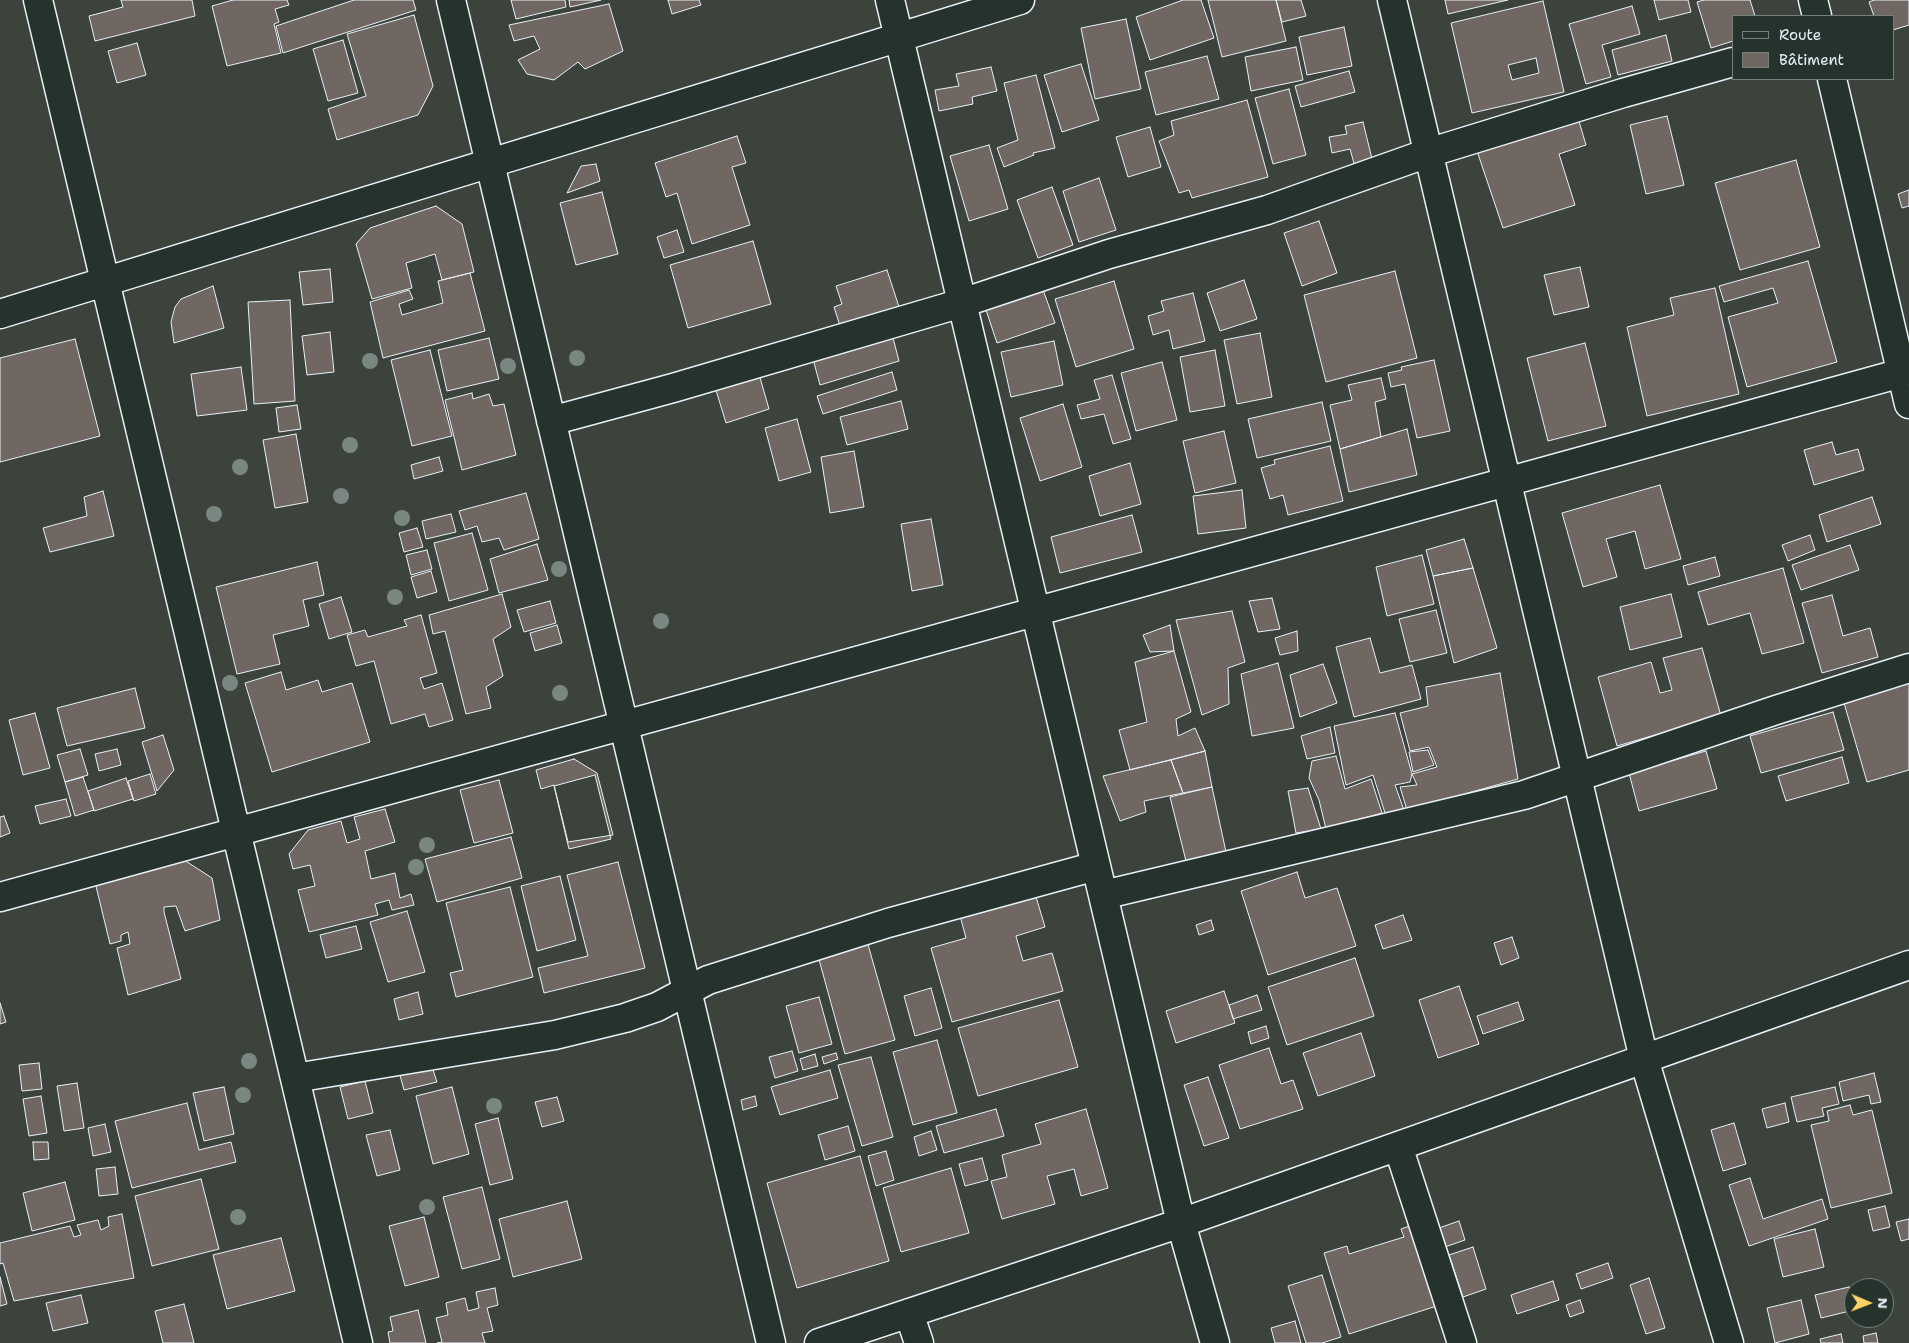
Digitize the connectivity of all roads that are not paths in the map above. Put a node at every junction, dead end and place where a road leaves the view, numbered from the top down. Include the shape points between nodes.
1 (38, 0) edge
2 (451, 0) edge
3 (890, 0) edge
4 (1020, 0) edge
5 (1392, 0) edge
6 (1813, 0) edge
7 (1817, 15) edge
8 (899, 37) junction
9 (1732, 62) edge
10 (1832, 80) edge
11 (1428, 153) junction
12 (490, 163) junction
13 (106, 282) junction
14 (962, 303) junction
15 (0, 314) edge
16 (1905, 372) edge
17 (1909, 404) edge
18 (551, 421) junction
19 (1506, 482) junction
20 (1036, 612) junction
21 (1909, 668) edge
22 (624, 725) junction
23 (1577, 778) junction
24 (237, 832) junction
25 (1096, 866) junction
26 (1103, 895) junction
27 (0, 897) edge
28 (1909, 965) edge
29 (687, 991) junction
30 (1644, 1059) junction
31 (295, 1078) junction
32 (1398, 1146) junction
33 (1181, 1223) junction
34 (909, 1313) junction
35 (358, 1343) edge
36 (771, 1343) edge
37 (819, 1343) edge
38 (919, 1343) edge
39 (1215, 1343) edge
40 (1462, 1343) edge
41 (1729, 1343) edge

1 - 13 street
2 - 12 street
3 - 8 street
4 - 8 street
5 - 11 street
6 - 7 street
8 - 12 street
8 - 14 street
9 - 11 street
10 - 16 street
11 - 14 street via 1266,210 1108,254
11 - 19 street
12 - 13 street
12 - 18 street
13 - 15 street
13 - 24 street
14 - 18 street via 683,386
14 - 20 street
16 - 17 street
16 - 19 street
18 - 22 street
19 - 20 street
19 - 23 street
20 - 22 street
20 - 25 street
21 - 23 street
22 - 24 street
22 - 29 street
23 - 26 street via 1434,818
23 - 30 street
24 - 27 street
24 - 31 street
25 - 26 street
25 - 29 street via 888,923 708,980
26 - 33 street
28 - 30 street
29 - 31 street via 646,1012 555,1035
29 - 36 street
30 - 32 street
30 - 41 street
31 - 35 street
32 - 33 street
32 - 40 street
33 - 34 street
33 - 39 street
34 - 37 street
34 - 38 street

